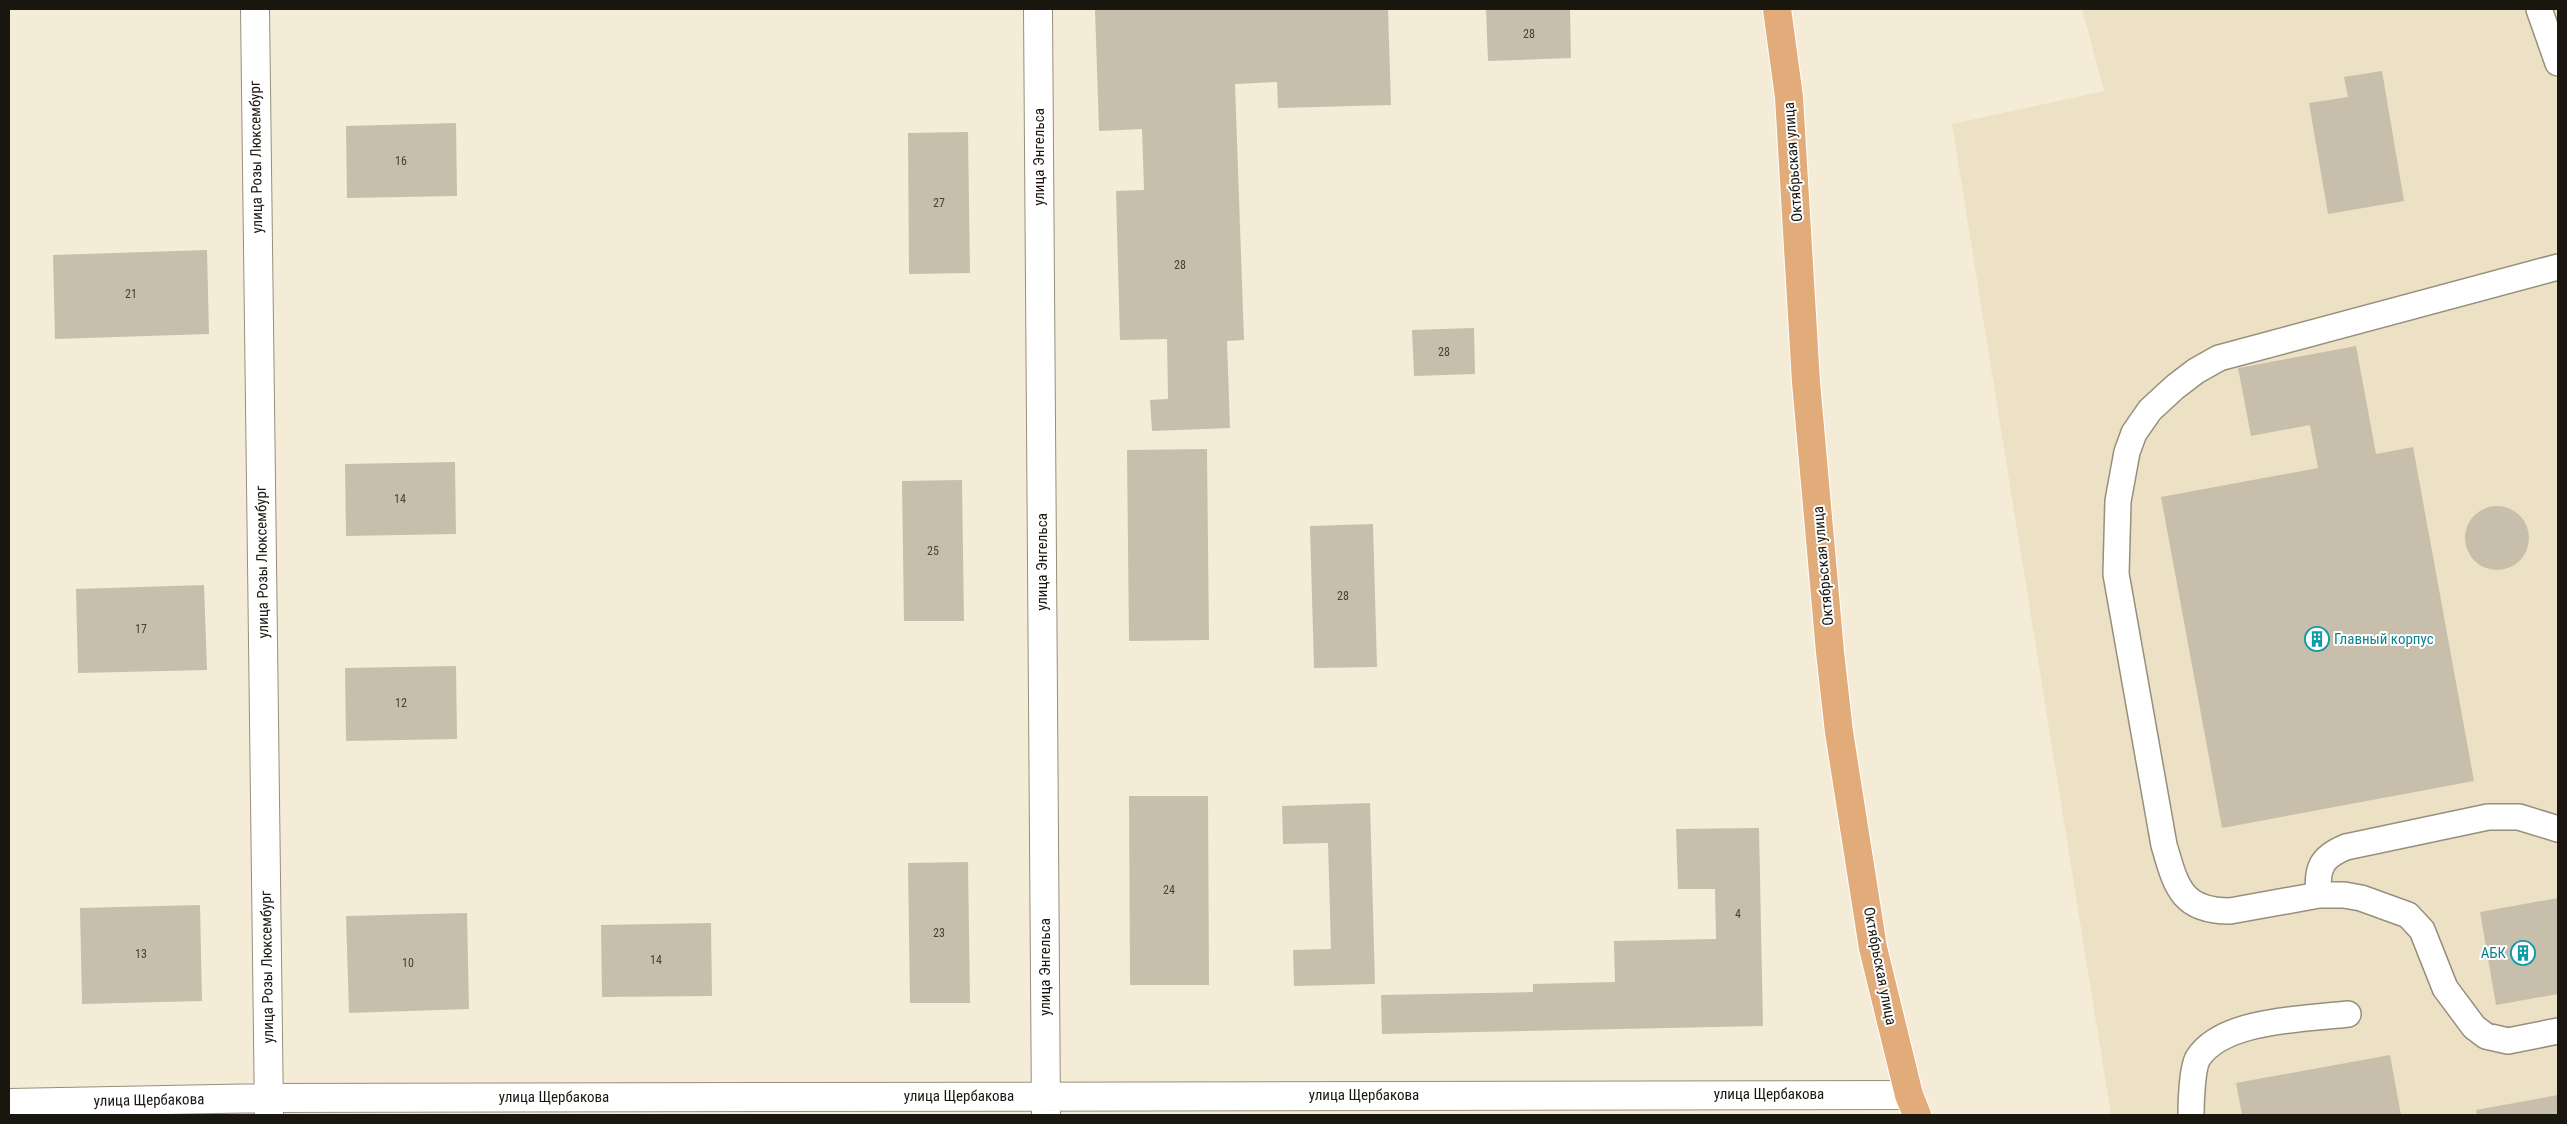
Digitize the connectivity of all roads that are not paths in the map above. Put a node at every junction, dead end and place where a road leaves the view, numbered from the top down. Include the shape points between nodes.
1 (255, 9) edge
2 (1038, 9) edge
3 (1777, 9) edge
4 (2539, 9) edge
5 (2558, 63) edge
6 (2558, 267) edge
7 (2558, 828) edge
8 (2319, 895) junction
9 (2348, 1014) dead end
10 (2558, 1031) edge
11 (9, 1103) edge
12 (1046, 1105) edge
13 (1913, 1105) edge
14 (268, 1107) edge
15 (2191, 1115) edge

1 - 14 street, улица Розы Люксембург
2 - 12 street, улица Энгельса
3 - 13 main road, Октябрьская улица via 1789,97 1806,382 1839,732 1873,948
4 - 5 lane
6 - 8 lane via 2219,358 2182,381 2150,410 2134,433 2118,501 2116,574 2164,845 2176,883 2184,897 2198,907 2215,911
7 - 8 lane via 2519,817 2488,817 2346,848 2333,852 2323,862 2317,878
8 - 10 lane via 2344,894 2408,915 2422,930 2445,988 2474,1027 2486,1036 2508,1041
9 - 15 lane via 2250,1026 2213,1043 2197,1060
11 - 14 street, улица Щербакова
12 - 13 street, улица Щербакова
12 - 14 street, улица Щербакова

